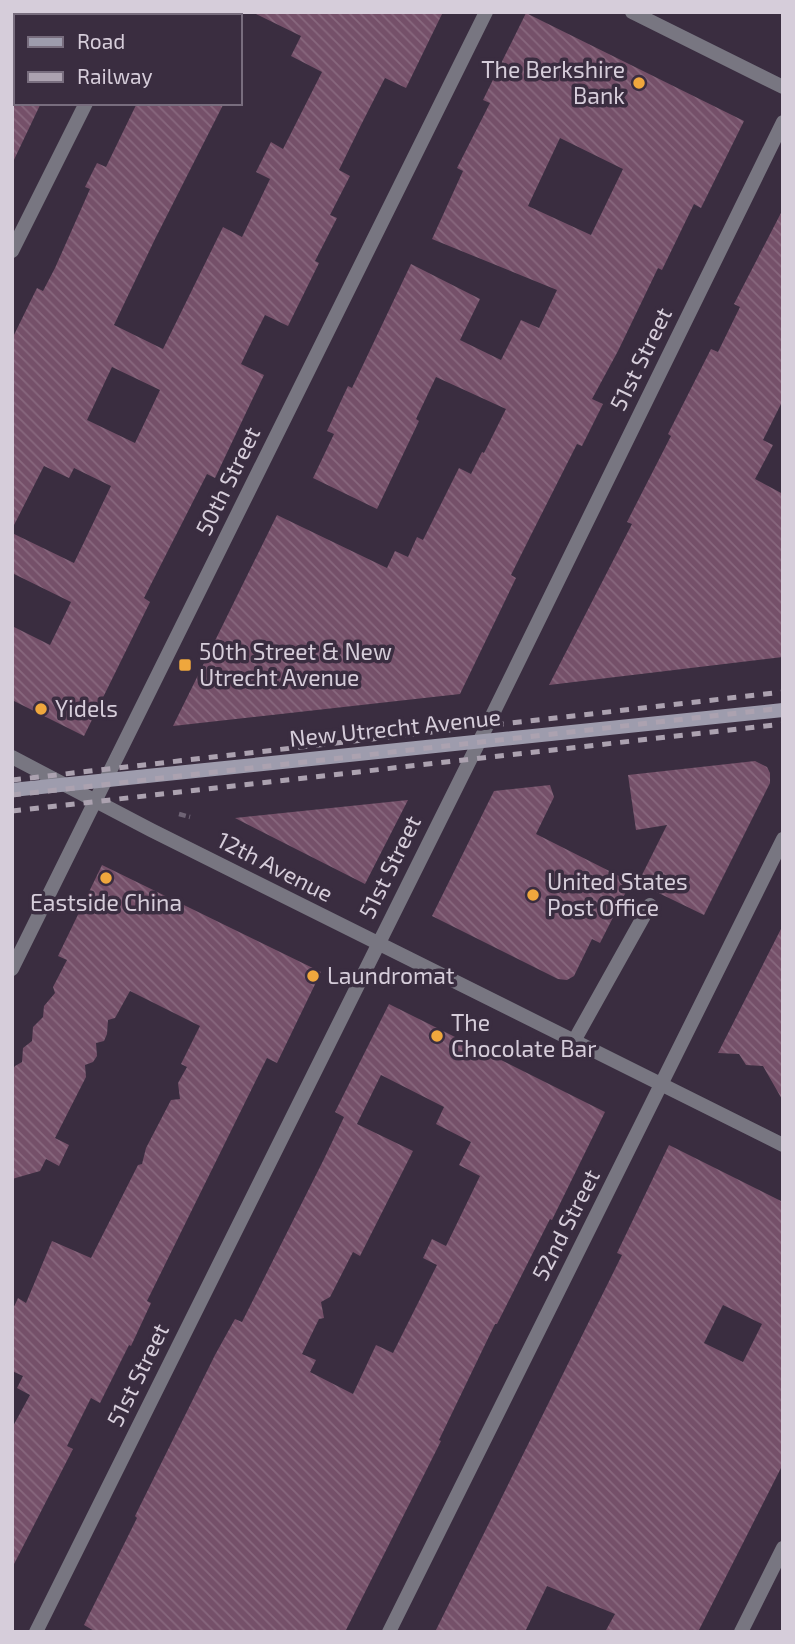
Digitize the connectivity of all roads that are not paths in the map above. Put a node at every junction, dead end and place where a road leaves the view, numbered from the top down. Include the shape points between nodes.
1 (486, 12) edge
2 (632, 12) edge
3 (783, 87) edge
4 (85, 105) edge
5 (783, 122) edge
6 (12, 251) edge
7 (783, 709) edge
8 (479, 742) junction
9 (12, 757) edge
10 (104, 780) junction
11 (63, 784) junction
12 (12, 790) edge
13 (95, 800) junction
14 (783, 839) edge
15 (650, 905) dead end
16 (378, 944) junction
17 (12, 969) edge
18 (574, 1041) junction
19 (662, 1085) junction
20 (783, 1145) edge
21 (783, 1548) edge
22 (36, 1632) edge
23 (388, 1632) edge
24 (741, 1632) edge

1 - 10 street, 50th Street
2 - 3 street
4 - 6 street
5 - 8 street, 51st Street
7 - 8 street, New Utrecht Avenue
8 - 10 street, New Utrecht Avenue
8 - 16 street, 51st Street
9 - 11 street, 12th Avenue
10 - 11 street, New Utrecht Avenue
10 - 13 street, 50th Street
11 - 12 street, New Utrecht Avenue
11 - 13 street, 12th Avenue
13 - 16 street, 12th Avenue
13 - 17 street, 50th Street
14 - 19 street, 52nd Street
15 - 18 street
16 - 18 street, 12th Avenue
16 - 22 street, 51st Street
18 - 19 street, 12th Avenue
19 - 20 street, 12th Avenue
19 - 23 street, 52nd Street
21 - 24 street

